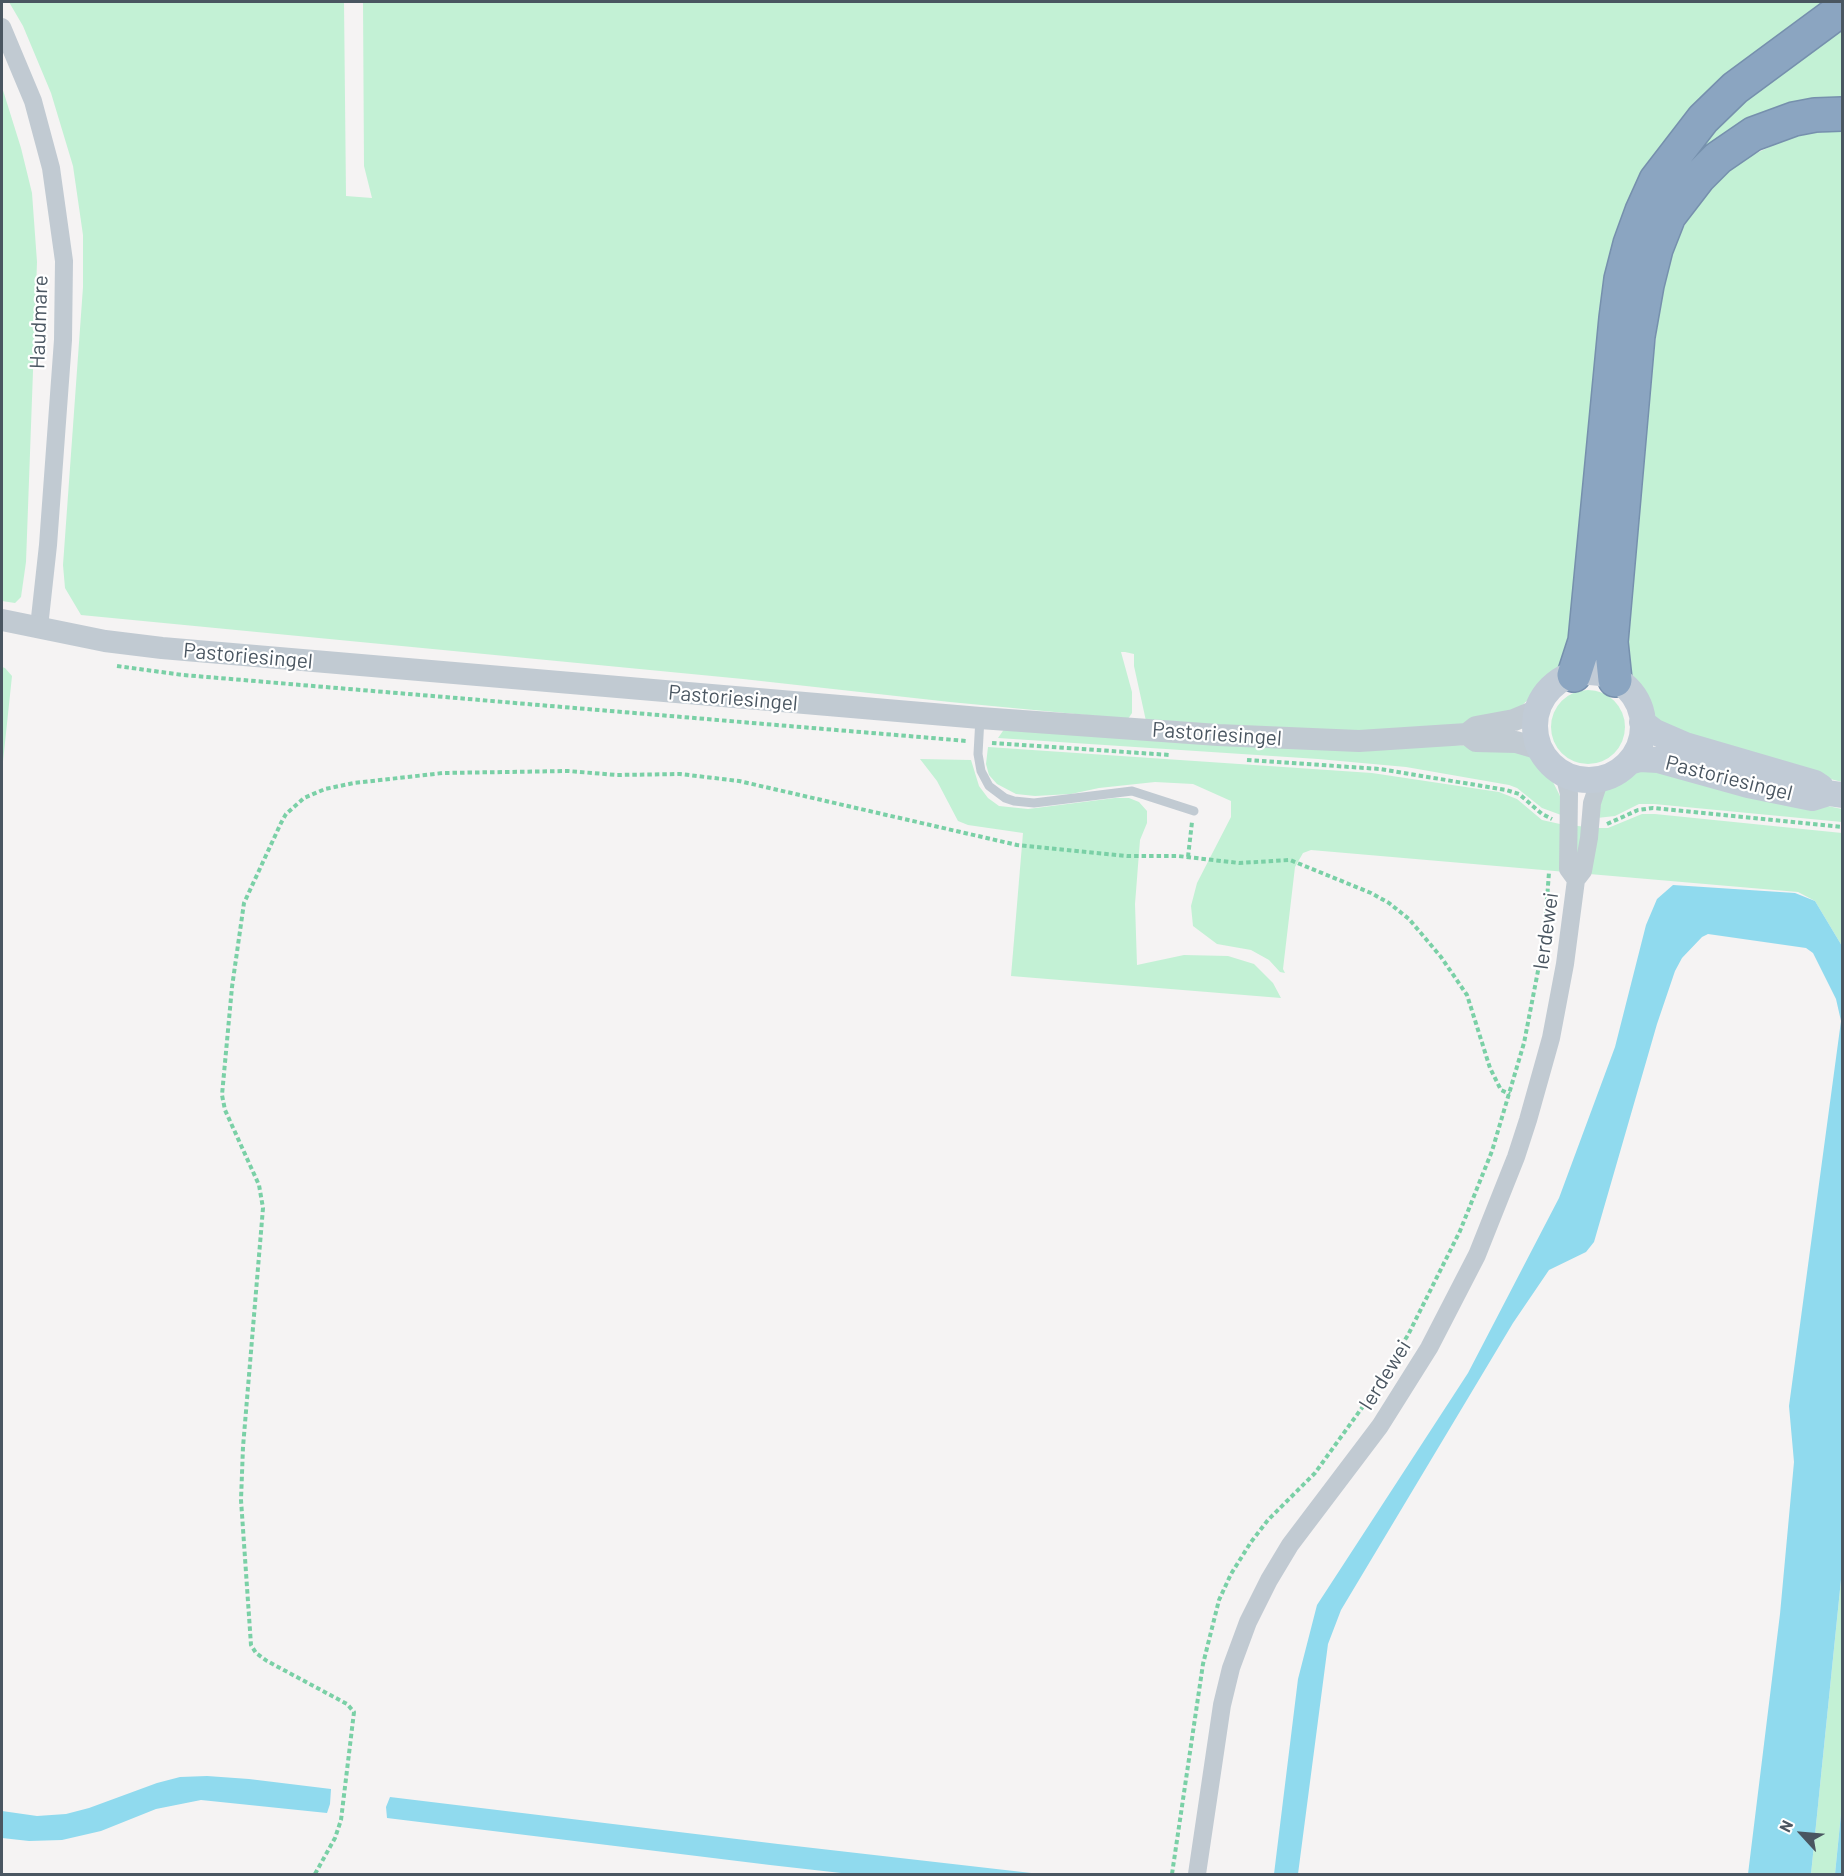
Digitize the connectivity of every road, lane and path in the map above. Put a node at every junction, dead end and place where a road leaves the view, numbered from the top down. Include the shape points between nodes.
1 (1842, 9) edge
2 (2, 27) edge
3 (1842, 114) edge
4 (2, 620) edge
5 (39, 627) junction
6 (115, 666) dead end
7 (1574, 675) junction
8 (1615, 680) junction
9 (1538, 710) junction
10 (980, 718) junction
11 (1642, 722) junction
12 (1467, 734) junction
13 (978, 742) junction
14 (1540, 749) junction
15 (1179, 756) dead end
16 (1238, 759) dead end
17 (1629, 762) junction
18 (1564, 774) junction
19 (1600, 779) junction
20 (1835, 794) edge
21 (1194, 812) joint
22 (1556, 820) dead end
23 (1601, 824) dead end
24 (1842, 827) edge
25 (1188, 857) junction
26 (1549, 865) dead end
27 (1576, 880) junction
28 (1510, 1094) junction
29 (315, 1875) edge
30 (1172, 1875) edge
31 (1197, 1875) edge

1 - 7 highway via 1735,88 1703,119 1656,180 1642,211 1621,279 1585,641
2 - 5 street, Haudmare via 33,101 51,168 64,261 63,340
3 - 8 highway via 1794,119 1753,134 1718,158 1669,216 1656,249 1638,336 1611,642
4 - 5 street, Pastoriesingel
5 - 10 street, Pastoriesingel via 162,648
6 - 13 path
7 - 8 main road via 1595,673
7 - 9 main road via 1552,688
8 - 11 main road via 1633,695
9 - 12 street, Pastoriesingel via 1514,720 1476,727
9 - 14 main road via 1535,729
10 - 12 street, Pastoriesingel via 1266,738 1359,741
10 - 13 lane
11 - 17 main road via 1639,743
11 - 20 main road, Pastoriesingel via 1669,739 1815,783
12 - 14 street, Pastoriesingel via 1476,741 1516,742
13 - 15 path
13 - 21 lane via 986,782 999,795 1014,801 1048,802 1132,791
14 - 18 main road
16 - 22 path via 1380,769 1506,790 1524,798 1548,819
17 - 19 main road
17 - 20 main road, Pastoriesingel via 1658,760 1812,798
18 - 19 main road
18 - 27 street, Ierdewei via 1569,794 1568,869
19 - 27 street, Ierdewei via 1593,796 1583,871
21 - 25 path
23 - 24 path via 1653,808
25 - 28 path via 1248,863 1290,860 1394,906 1428,940 1467,995 1490,1068 1501,1090
25 - 29 path via 1127,856 1017,845 739,781 680,774 443,773 325,789 304,798 286,814 249,888 241,915 222,1095 258,1185 263,1208 241,1500 251,1645 256,1653 347,1704 354,1712 341,1820
26 - 28 path via 1541,959
27 - 31 street, Ierdewei via 1551,1038 1496,1211 1419,1365 1380,1426 1290,1545 1248,1622 1222,1705
28 - 30 path via 1464,1223 1408,1335 1327,1458 1251,1542 1223,1592 1203,1664

